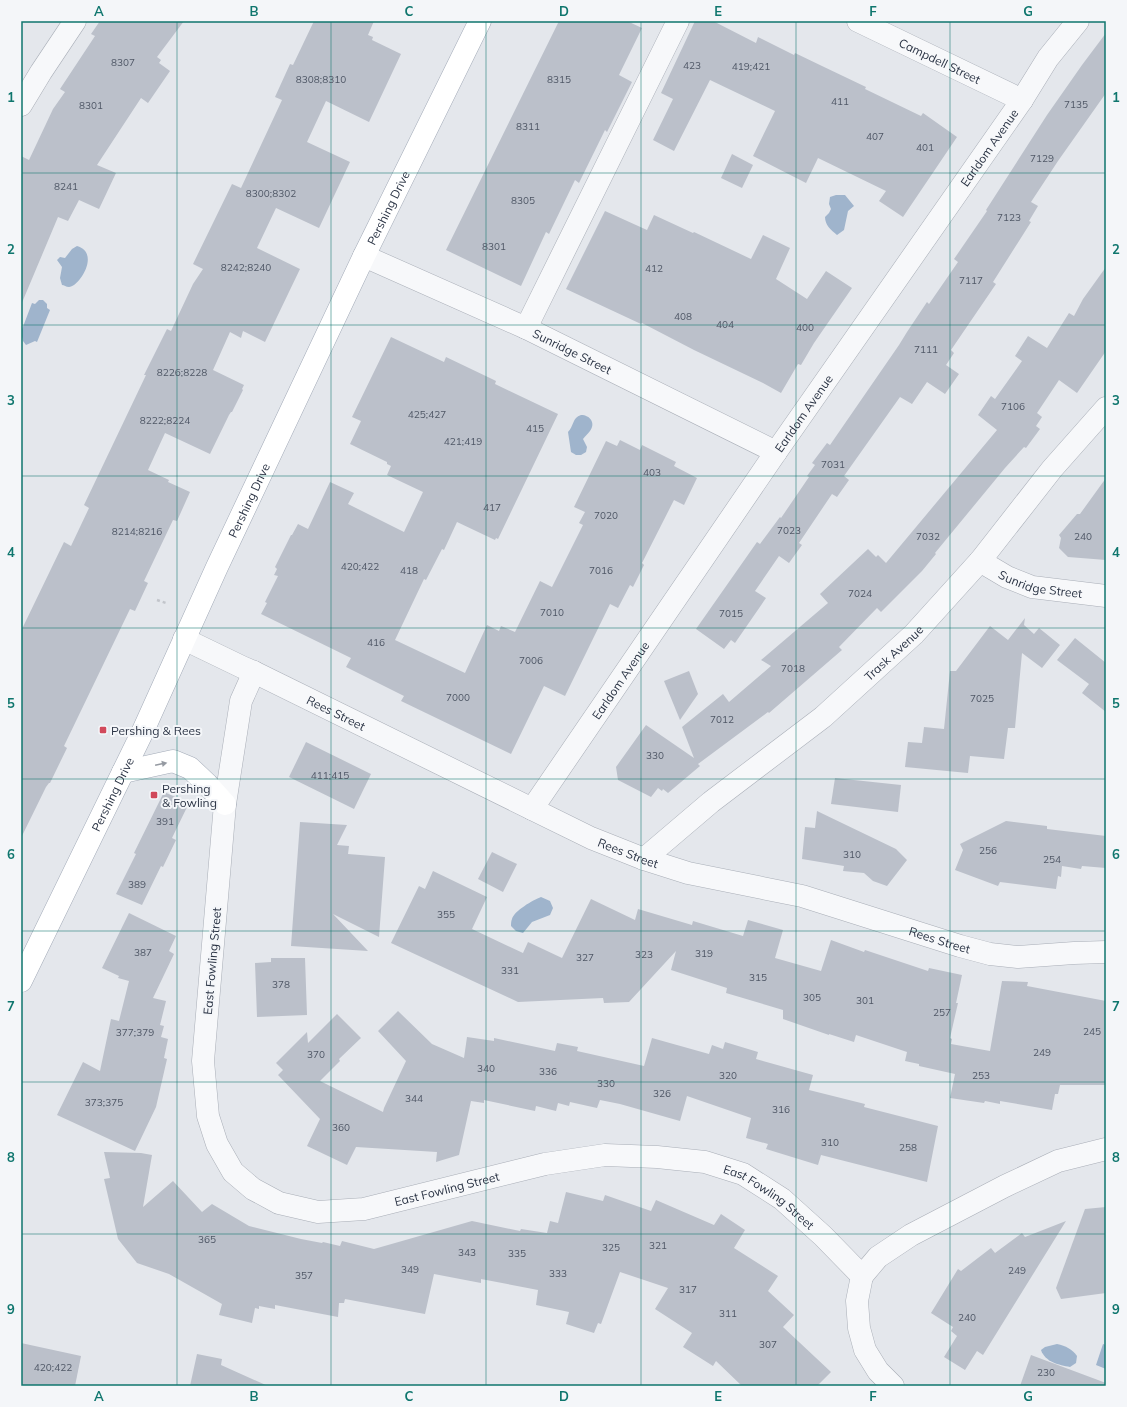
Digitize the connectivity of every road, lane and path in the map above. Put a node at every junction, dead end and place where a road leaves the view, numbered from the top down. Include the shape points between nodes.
1 (75, 21) edge
2 (480, 21) edge
3 (678, 21) edge
4 (858, 21) edge
5 (1078, 21) edge
6 (1022, 100) junction
7 (21, 105) edge
8 (364, 256) junction
9 (526, 328) junction
10 (1106, 408) edge
11 (776, 452) junction
12 (980, 561) junction
13 (1106, 596) edge
14 (158, 600) dead end
15 (166, 603) dead end
16 (184, 639) junction
17 (254, 672) junction
18 (123, 772) junction
19 (226, 804) junction
20 (532, 809) junction
21 (644, 859) junction
22 (1106, 952) edge
23 (21, 981) edge
24 (1106, 1149) edge
25 (862, 1276) junction
26 (893, 1386) edge

1 - 7 street
2 - 8 main road, Pershing Drive
3 - 9 street
4 - 6 street, Campdell Street
5 - 6 street, Earldom Avenue via 1048,58
6 - 11 street, Earldom Avenue
8 - 9 street, Sunridge Street
8 - 16 main road, Pershing Drive
9 - 11 street, Sunridge Street
10 - 12 street, Trask Avenue via 1052,470
11 - 20 street, Earldom Avenue
12 - 13 street, Sunridge Street via 1006,577 1032,587
12 - 21 street, Trask Avenue via 914,634 823,717 711,802
14 - 15 path
16 - 17 street, Rees Street
16 - 18 main road, Pershing Drive
17 - 19 street, East Fowling Street via 241,701
17 - 20 street, Rees Street
18 -> 19 main road via 174,761 190,768
18 - 23 main road, Pershing Drive
19 - 25 street, East Fowling Street via 203,1061 208,1116 217,1144 234,1172 253,1189 279,1203 318,1212 364,1208 545,1164 605,1155 704,1162 743,1174 782,1199
20 - 21 street, Rees Street via 590,838
21 - 22 street, Rees Street via 688,873 802,896 990,954 1018,957
24 - 25 street via 1058,1161 998,1189 911,1235 878,1257
25 - 26 street via 857,1301 859,1328 872,1361

